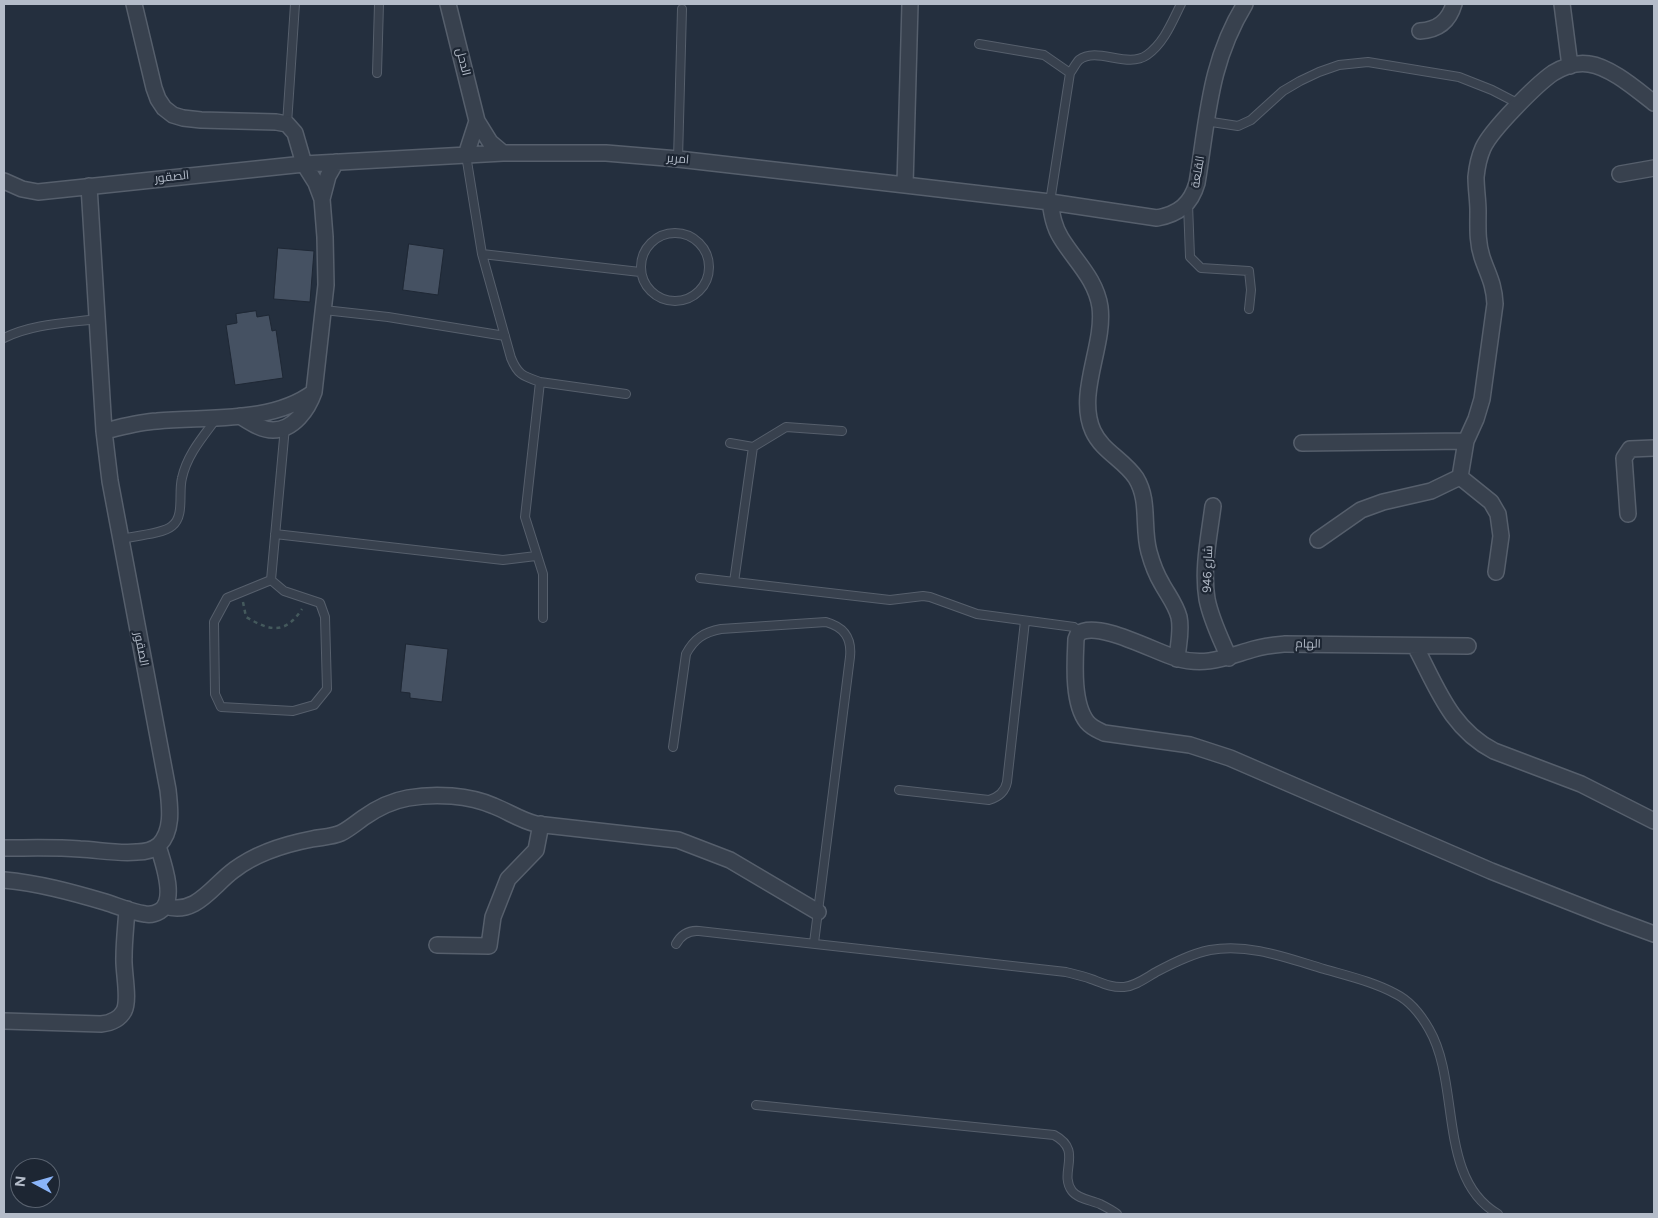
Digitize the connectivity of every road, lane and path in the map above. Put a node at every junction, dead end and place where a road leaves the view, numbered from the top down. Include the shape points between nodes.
1 (134, 4) edge
2 (295, 4) edge
3 (379, 4) edge
4 (448, 4) edge
5 (910, 4) edge
6 (1181, 4) edge
7 (1245, 4) edge
8 (1454, 4) edge
9 (1562, 4) edge
10 (682, 9) dead end
11 (1420, 31) dead end
12 (979, 44) dead end
13 (1570, 66) junction
14 (376, 73) dead end
15 (1070, 73) junction
16 (1654, 103) edge
17 (1519, 104) junction
18 (477, 121) junction
19 (1205, 121) junction
20 (287, 124) junction
21 (503, 153) junction
22 (466, 156) junction
23 (678, 159) junction
24 (336, 162) junction
25 (304, 164) junction
26 (1654, 168) edge
27 (1620, 174) dead end
28 (4, 181) edge
29 (906, 185) junction
30 (89, 186) junction
31 (322, 199) junction
32 (1050, 202) junction
33 (1188, 204) junction
34 (482, 254) junction
35 (640, 272) junction
36 (324, 310) junction
37 (1249, 310) dead end
38 (97, 319) junction
39 (505, 336) junction
40 (4, 338) edge
41 (540, 382) junction
42 (314, 392) junction
43 (626, 394) dead end
44 (240, 416) junction
45 (217, 418) junction
46 (285, 427) junction
47 (104, 431) junction
48 (842, 432) dead end
49 (1466, 441) junction
50 (730, 443) dead end
51 (1302, 443) dead end
52 (753, 448) junction
53 (1654, 448) edge
54 (1460, 477) junction
55 (1213, 506) dead end
56 (1628, 514) dead end
57 (275, 534) junction
58 (120, 539) junction
59 (1318, 540) dead end
60 (536, 556) junction
61 (1496, 572) dead end
62 (700, 578) dead end
63 (271, 580) junction
64 (734, 582) junction
65 (240, 592) junction
66 (309, 599) junction
67 (543, 618) dead end
68 (1025, 621) junction
69 (1080, 632) junction
70 (1415, 646) junction
71 (1468, 646) dead end
72 (1229, 658) junction
73 (1177, 659) junction
74 (674, 747) dead end
75 (899, 790) dead end
76 (1654, 820) edge
77 (541, 824) junction
78 (158, 846) junction
79 (4, 848) edge
80 (4, 880) edge
81 (164, 906) junction
82 (127, 909) junction
83 (818, 912) junction
84 (1654, 934) edge
85 (814, 943) junction
86 (676, 944) dead end
87 (437, 945) dead end
88 (4, 1021) edge
89 (756, 1105) dead end
90 (1117, 1214) edge
91 (1498, 1214) edge

1 - 20 street via 154,88 164,108 173,115 190,120
2 - 20 lane
3 - 14 lane
4 - 18 street, الدحل
5 - 29 street
6 - 15 lane via 1163,39 1147,56 1135,60 1091,55 1080,60
7 - 19 street, القلعة via 1232,27 1214,76
8 - 11 street via 1443,24
9 - 13 street
10 - 23 lane
12 - 15 lane via 1044,55
13 - 16 street via 1597,66
13 - 17 street via 1543,81
15 - 32 lane
17 - 19 lane via 1459,77 1368,62 1339,65 1300,81 1283,90 1251,120 1238,126
17 - 49 street via 1483,146 1478,159 1478,237 1495,304 1482,399
18 - 21 street via 490,142
18 - 22 street
19 - 33 street, القلعة via 1197,183
20 - 25 street via 296,133
21 - 22 street, امرير
21 - 23 street, امرير via 606,153
22 - 24 street, امرير
22 - 34 lane
23 - 29 street, امرير
24 - 25 street, امرير
24 - 31 street via 328,176
25 - 30 street, الصقور
25 - 31 street
26 - 27 street
28 - 30 street, الصقور via 38,192
29 - 32 street, امرير
30 - 38 street, الصقور
31 - 36 street via 326,259
32 - 33 street, القلعة via 1157,218 1168,216
32 - 73 street via 1059,234 1092,281 1098,299 1100,320 1088,396 1089,420 1098,440 1129,469 1140,487 1148,551 1179,619
33 - 37 lane via 1190,257 1201,268 1249,272
34 - 35 lane
34 - 39 lane
35 - 35 lane via 643,252 656,237 675,232 694,237 707,252 710,272 701,290 684,301 664,301 656,296 648,290
36 - 39 lane
36 - 42 street
38 - 40 lane via 42,326
38 - 47 street, الصقور
39 - 41 lane via 516,370
41 - 43 lane
41 - 60 lane via 525,517
42 - 44 street via 288,407
42 - 46 street via 304,413
44 - 45 street
44 - 46 street via 272,430
45 - 47 street via 145,422
45 - 58 lane via 185,467 179,493 180,513 174,525 162,531
46 - 57 lane
47 - 58 street, الصقور
48 - 52 lane via 786,427
49 - 51 street
49 - 54 street
50 - 52 lane
52 - 64 lane
53 - 56 street via 1630,449 1624,458
54 - 59 street via 1430,491 1361,510
54 - 61 street via 1491,502 1498,514 1501,536
55 - 72 street, شارع 946 via 1206,585 1211,614
57 - 60 lane via 503,560
57 - 63 lane
58 - 78 street, الصقور via 168,790 170,818
60 - 67 lane via 543,574
62 - 64 lane
63 - 65 lane
63 - 66 lane via 284,591
64 - 68 lane via 890,600 923,596 977,614
65 - 66 path via 246,617 262,627 276,629 296,618
65 - 66 lane via 227,598 214,622 215,694 221,707 232,709 293,711 314,705 327,689 326,617 320,604
68 - 69 lane via 1074,627
68 - 75 lane via 1007,782 1003,792 989,800
69 - 73 street, الهام via 1111,634
69 - 84 street via 1076,639 1075,664 1078,697 1084,717 1097,730 1190,745 1230,758 1491,871
70 - 71 street, الهام
70 - 72 street, الهام via 1285,644 1256,648
70 - 76 street via 1453,717 1476,741 1581,784
72 - 73 street, الهام via 1203,662
74 - 83 lane via 686,654 700,636 721,629 826,622 843,630 851,648
77 - 81 street via 523,821 479,800 432,796 398,800 376,809 340,834 292,844 250,861 235,869 189,907
77 - 83 street via 678,840 730,860
77 - 87 street via 536,850 508,879 493,917 489,946
78 - 79 street via 137,852
78 - 81 street via 168,884
80 - 82 street via 41,884
81 - 82 street via 151,915
82 - 88 street via 124,956 126,1004 118,1019 101,1024
83 - 85 lane
85 - 86 lane via 694,930 683,934
85 - 91 lane via 1066,972 1122,987 1136,984 1197,953 1239,948 1276,955 1384,988 1406,1001 1430,1030 1440,1057 1463,1174 1475,1196
89 - 90 lane via 1054,1135 1068,1148 1068,1180 1072,1191

